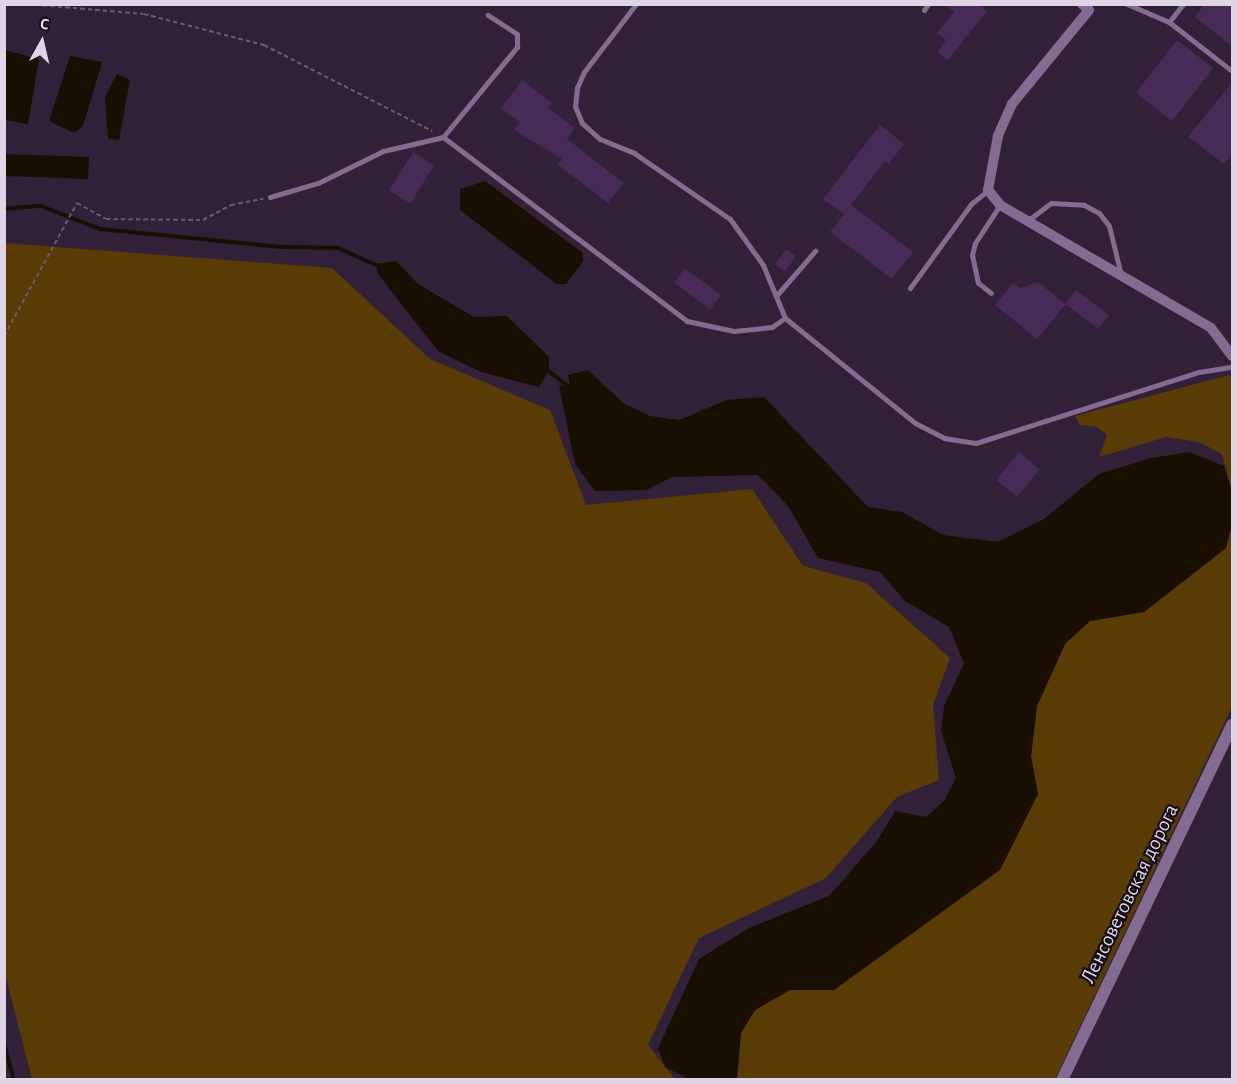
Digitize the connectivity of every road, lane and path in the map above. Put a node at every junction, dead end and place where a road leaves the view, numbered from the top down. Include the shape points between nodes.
1 (28, 4) edge
2 (636, 4) edge
3 (1127, 4) edge
4 (1183, 4) edge
5 (1089, 6) edge
6 (488, 15) dead end
7 (1169, 22) junction
8 (1233, 71) edge
9 (443, 138) junction
10 (988, 190) junction
11 (270, 197) joint
12 (1000, 205) junction
13 (1027, 221) junction
14 (814, 251) dead end
15 (1122, 276) junction
16 (910, 288) dead end
17 (991, 293) dead end
18 (776, 296) junction
19 (785, 318) junction
20 (4, 336) edge
21 (1233, 356) edge
22 (1233, 367) edge
23 (1233, 725) edge
24 (1062, 1080) edge

1 - 9 path via 144,14 264,45 368,95
2 - 18 lane via 584,72 575,106 582,123 600,139 634,153 730,219 749,241
3 - 7 lane
4 - 7 lane
5 - 10 street via 1012,104 998,136
6 - 9 lane via 517,34 517,47
7 - 8 lane
9 - 11 lane via 383,151 318,183
9 - 19 lane via 687,321 734,331 772,327
10 - 12 street
10 - 16 lane via 971,204
11 - 20 path via 231,206 203,220 106,219 77,203
12 - 13 street
12 - 17 lane via 975,243 972,255 978,283
13 - 15 street
13 - 15 lane via 1051,203 1084,205 1099,213 1109,226
14 - 18 lane
15 - 21 street via 1210,328
18 - 19 lane
19 - 22 lane via 915,423 944,438 976,443 1199,372
23 - 24 street, Ленсоветовская дорога

